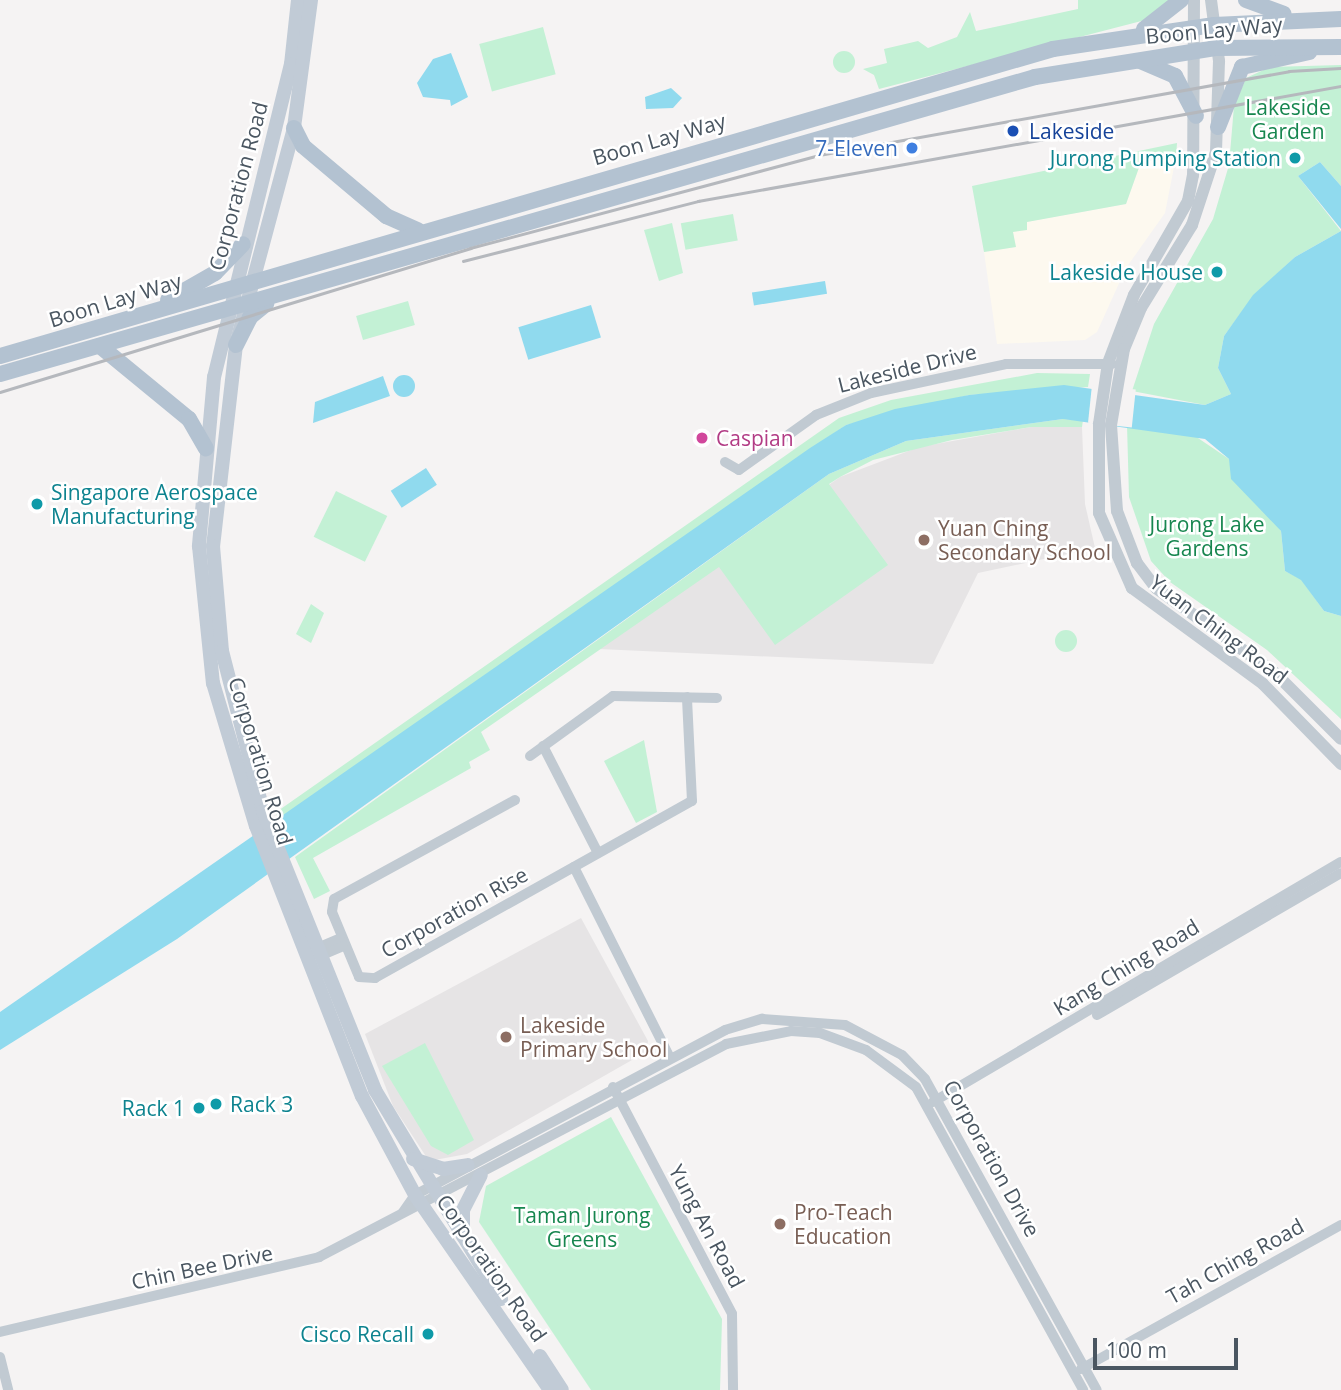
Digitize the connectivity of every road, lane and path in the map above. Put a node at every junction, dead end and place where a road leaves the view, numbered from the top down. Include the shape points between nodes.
1 (298, 0) edge
2 (311, 0) edge
3 (1181, 0) edge
4 (1194, 0) edge
5 (1211, 0) edge
6 (1246, 0) edge
7 (1318, 19) junction
8 (1341, 19) edge
9 (1214, 25) junction
10 (1196, 27) junction
11 (1129, 35) junction
12 (1340, 47) edge
13 (1217, 48) junction
14 (1198, 51) junction
15 (1131, 59) junction
16 (1196, 116) junction
17 (1218, 127) junction
18 (294, 128) junction
19 (420, 230) junction
20 (243, 244) junction
21 (250, 282) junction
22 (232, 288) junction
23 (278, 298) junction
24 (244, 308) junction
25 (155, 309) junction
26 (226, 312) junction
27 (236, 345) junction
28 (100, 346) junction
29 (0, 356) edge
30 (1114, 364) junction
31 (0, 374) edge
32 (1105, 425) junction
33 (206, 448) junction
34 (725, 462) dead end
35 (687, 697) junction
36 (717, 698) dead end
37 (1341, 739) edge
38 (542, 746) junction
39 (1338, 755) edge
40 (530, 756) dead end
41 (515, 800) dead end
42 (262, 823) junction
43 (598, 853) junction
44 (1341, 862) edge
45 (574, 867) junction
46 (280, 868) junction
47 (1341, 873) edge
48 (342, 942) junction
49 (319, 952) junction
50 (1103, 1008) junction
51 (342, 1028) junction
52 (670, 1058) junction
53 (612, 1087) junction
54 (620, 1100) junction
55 (936, 1104) junction
56 (412, 1159) junction
57 (468, 1165) junction
58 (481, 1175) junction
59 (434, 1194) junction
60 (419, 1202) junction
61 (1341, 1225) edge
62 (1341, 1231) edge
63 (467, 1248) junction
64 (0, 1332) edge
65 (0, 1357) edge
66 (1086, 1369) junction
67 (1075, 1375) junction
68 (8, 1390) edge
69 (550, 1390) edge
70 (562, 1390) edge
71 (733, 1390) edge
72 (1083, 1390) edge
73 (1097, 1390) edge

1 - 20 main road, Corporation Road via 291,64
2 - 18 main road, Corporation Road
3 - 11 main road via 1161,21
4 - 10 street, Yuan Ching Road
5 - 9 street, Yuan Ching Road
6 - 7 main road via 1275,13
7 - 8 main road, Boon Lay Way
7 - 9 main road, Boon Lay Way
9 - 10 main road, Boon Lay Way
9 - 13 street, Yuan Ching Road
10 - 11 main road, Boon Lay Way
10 - 14 street, Yuan Ching Road
11 - 19 main road, Boon Lay Way via 911,88
12 - 13 main road, Boon Lay Way
12 - 17 main road via 1242,67
13 - 14 main road, Boon Lay Way
13 - 17 street, Yuan Ching Road
14 - 15 main road, Boon Lay Way
14 - 16 street, Yuan Ching Road
15 - 16 main road via 1175,76
15 - 23 main road, Boon Lay Way via 881,118
16 - 30 street, Yuan Ching Road via 1188,201 1134,295
17 - 30 street, Yuan Ching Road via 1200,206
18 - 19 main road via 303,146 394,223
18 - 21 main road, Corporation Road
19 - 21 main road, Boon Lay Way
20 - 22 main road, Corporation Road
20 - 25 main road via 215,273
21 - 22 main road, Boon Lay Way
21 - 24 main road, Corporation Road
22 - 25 main road, Boon Lay Way
22 - 26 main road, Corporation Road
23 - 24 main road, Boon Lay Way
23 - 27 main road via 250,317
24 - 26 main road, Boon Lay Way
24 - 27 main road, Corporation Road
25 - 29 main road, Boon Lay Way
26 - 28 main road, Boon Lay Way
26 - 33 main road, Corporation Road
27 - 42 main road, Corporation Road via 216,502 216,600 236,715
28 - 31 main road, Boon Lay Way
28 - 33 main road via 189,419
30 - 32 street, Yuan Ching Road
30 - 34 street, Lakeside Drive via 1006,364 872,393 816,415 739,470
32 - 37 street, Yuan Ching Road via 1117,511 1146,578 1275,673
32 - 39 street, Yuan Ching Road via 1099,513 1132,588 1263,684
33 - 42 main road, Corporation Road via 199,546 207,652
35 - 36 street
35 - 38 street via 613,696
35 - 43 street via 695,798
38 - 40 street
38 - 43 street
41 - 48 street, Corporation Rise via 334,899
42 - 46 main road, Corporation Road
43 - 45 street
44 - 50 street, Kang Ching Road
45 - 48 street, Corporation Rise via 370,980 355,973
45 - 52 street
46 - 49 main road, Corporation Road
46 - 51 main road, Corporation Road
47 - 50 street, Kang Ching Road
48 - 49 street
49 - 51 main road, Corporation Road
50 - 55 street, Kang Ching Road
51 - 56 main road, Corporation Road
51 - 60 main road, Corporation Road
52 - 53 street, Corporation Drive
52 - 55 street, Corporation Drive via 762,1019 820,1020 871,1035 902,1055
53 - 54 street, Yung An Road
53 - 57 street, Corporation Drive
54 - 55 street, Corporation Drive via 726,1044 791,1031 820,1033 866,1050 894,1067
54 - 58 street, Corporation Drive
54 - 71 street, Yung An Road via 732,1314
55 - 66 street, Corporation Drive
55 - 67 street, Corporation Drive
56 - 57 main road via 443,1169
56 - 59 main road, Corporation Road
57 - 59 street, Corporation Drive
58 - 59 street, Corporation Drive
58 - 63 main road via 463,1210
59 - 60 street, Corporation Drive
59 - 63 main road, Corporation Road
60 - 64 street, Chin Bee Drive via 296,1266
60 - 69 main road, Corporation Road
61 - 66 street, Tah Ching Road
62 - 66 street, Tah Ching Road
63 - 70 main road, Corporation Road
65 - 68 street
66 - 67 street, Tah Ching Road
66 - 73 street, Corporation Drive
67 - 72 street, Corporation Drive

